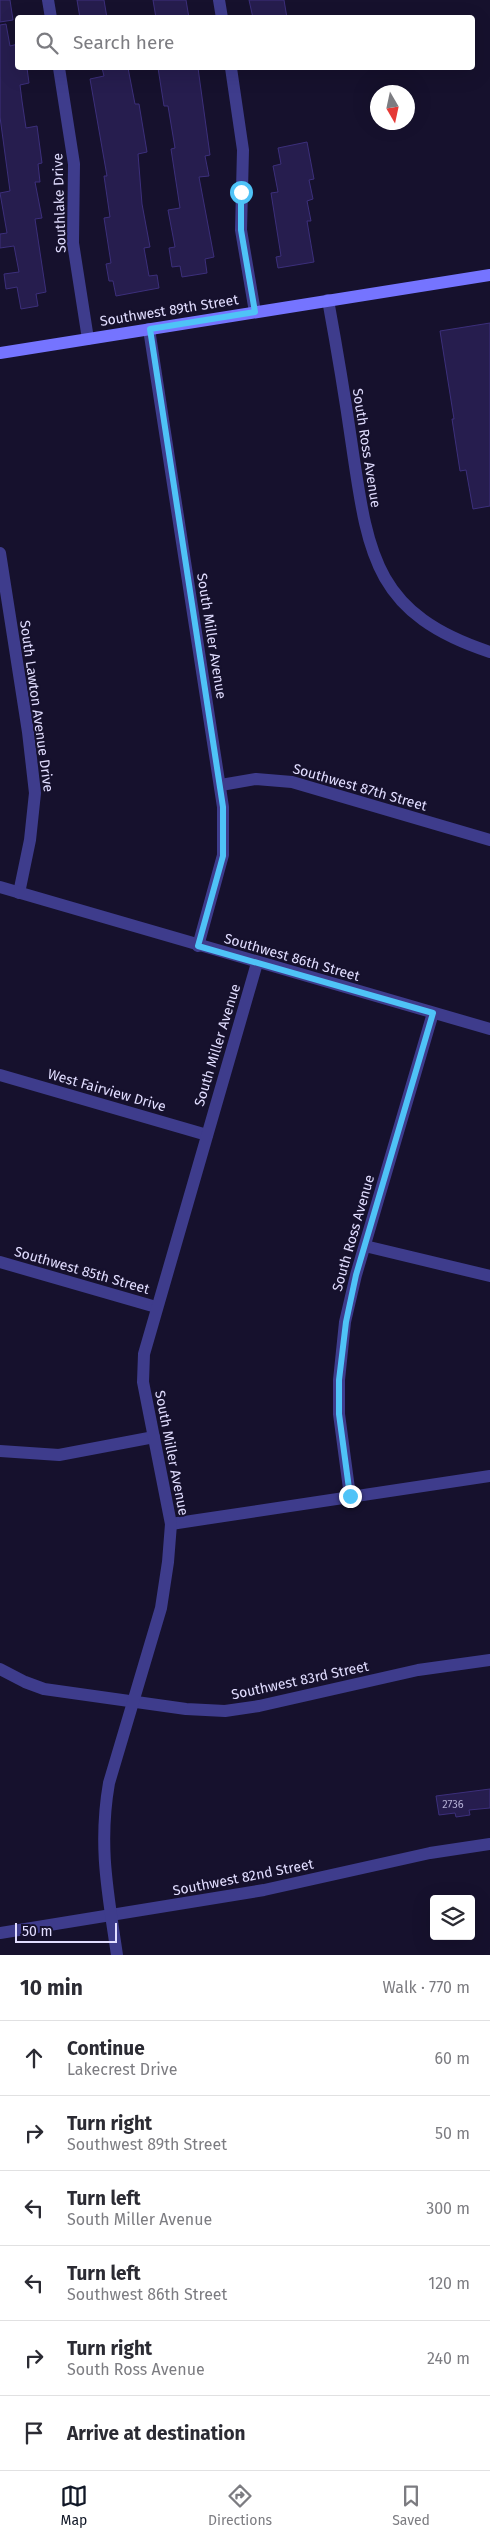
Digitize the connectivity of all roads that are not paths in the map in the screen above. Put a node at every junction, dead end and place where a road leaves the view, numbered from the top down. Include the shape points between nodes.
1 (48, 0) edge
2 (219, 0) edge
3 (50, 15) edge
4 (222, 15) edge
5 (59, 70) edge
6 (231, 70) edge
7 (490, 274) edge
8 (328, 300) junction
9 (255, 312) junction
10 (150, 329) junction
11 (88, 338) junction
12 (0, 353) edge
13 (0, 553) edge
14 (490, 652) edge
15 (221, 785) junction
16 (490, 840) edge
17 (0, 887) edge
18 (19, 893) junction
19 (198, 946) junction
20 (257, 963) junction
21 (433, 1013) junction
22 (490, 1029) edge
23 (0, 1075) edge
24 (206, 1134) junction
25 (365, 1246) junction
26 (0, 1262) edge
27 (490, 1276) edge
28 (156, 1307) junction
29 (154, 1437) junction
30 (0, 1451) edge
31 (490, 1476) edge
32 (350, 1496) junction
33 (171, 1524) junction
34 (490, 1660) edge
35 (0, 1669) edge
36 (133, 1701) junction
37 (490, 1844) edge
38 (111, 1916) junction
39 (0, 1933) edge
40 (117, 1955) edge

1 - 3 street
2 - 4 street
5 - 11 street, Southlake Drive via 75,171 73,243
6 - 9 street via 243,150 241,230
7 - 8 main road, Southwest 89th Street
8 - 9 main road, Southwest 89th Street
8 - 14 street, South Ross Avenue via 363,521 378,563 396,593 419,618 449,637
9 - 10 main road, Southwest 89th Street
10 - 11 main road, Southwest 89th Street
10 - 15 street, South Miller Avenue
11 - 12 main road, Southwest 89th Street
13 - 18 street, South Lawton Avenue Drive via 35,793
15 - 16 street, Southwest 87th Street via 256,780 292,782
15 - 19 street, South Miller Avenue via 223,856
17 - 18 street, Southwest 86th Street
18 - 19 street, Southwest 86th Street
19 - 20 street, Southwest 86th Street
20 - 21 street, Southwest 86th Street
20 - 24 street, South Miller Avenue
21 - 22 street, Southwest 86th Street
21 - 25 street, South Ross Avenue
23 - 24 street, West Fairview Drive
24 - 28 street, South Miller Avenue
25 - 27 street
25 - 32 street, South Ross Avenue via 349,1304 339,1380 341,1438
26 - 28 street, Southwest 85th Street
28 - 29 street, South Miller Avenue via 142,1365
29 - 30 street via 59,1455
29 - 33 street, South Miller Avenue
31 - 32 street
32 - 33 street
33 - 36 street, South Miller Avenue via 161,1608
34 - 36 street, Southwest 83rd Street via 418,1670 236,1710 200,1711
35 - 36 street, Southwest 83rd Street via 37,1687
36 - 38 street, South Miller Avenue via 109,1783 104,1813 103,1854
37 - 38 street, Southwest 82nd Street via 430,1853 264,1890
38 - 39 street, Southwest 82nd Street
38 - 40 street, South Miller Avenue

